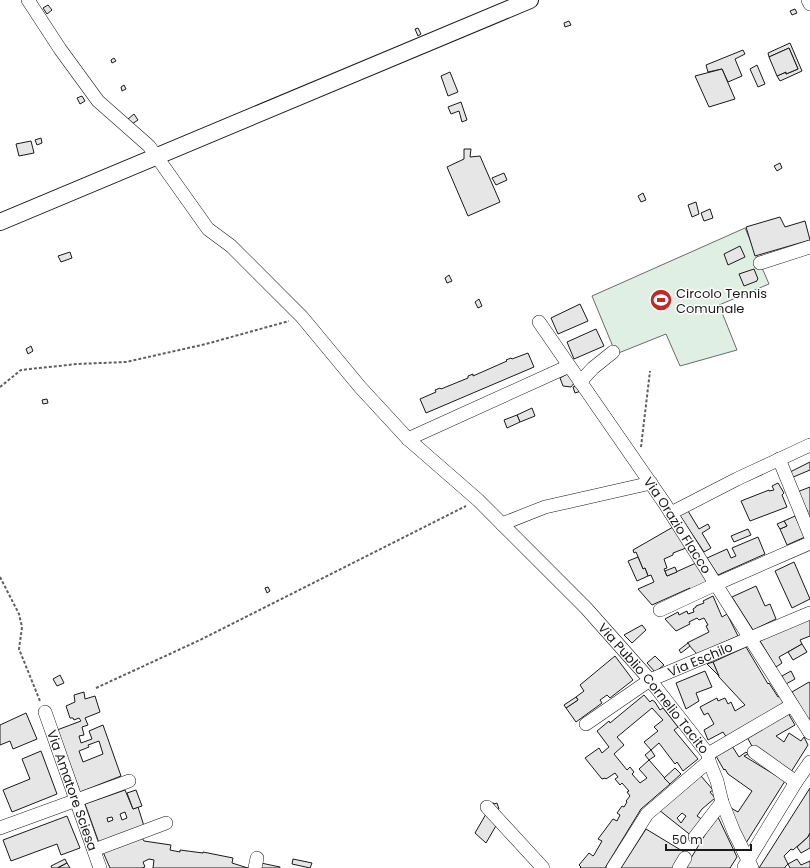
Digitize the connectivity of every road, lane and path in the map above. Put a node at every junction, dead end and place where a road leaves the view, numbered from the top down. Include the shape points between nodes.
1 (28, 0) edge
2 (530, 0) edge
3 (808, 0) edge
4 (810, 4) edge
5 (156, 156) junction
6 (0, 222) edge
7 (810, 247) edge
8 (760, 263) dead end
9 (302, 317) junction
10 (539, 322) dead end
11 (613, 352) dead end
12 (569, 366) junction
13 (650, 371) dead end
14 (580, 382) junction
15 (0, 387) edge
16 (408, 439) junction
17 (810, 445) edge
18 (779, 459) junction
19 (639, 467) junction
20 (651, 483) junction
21 (478, 500) junction
22 (671, 513) junction
23 (502, 524) junction
24 (810, 535) edge
25 (810, 543) edge
26 (0, 577) edge
27 (716, 584) junction
28 (660, 610) dead end
29 (810, 613) edge
30 (750, 638) junction
31 (650, 680) junction
32 (96, 688) dead end
33 (792, 704) junction
34 (45, 712) joint
35 (586, 724) dead end
36 (810, 733) edge
37 (754, 752) dead end
38 (709, 758) junction
39 (810, 762) edge
40 (128, 781) dead end
41 (796, 782) junction
42 (76, 801) junction
43 (722, 802) junction
44 (487, 807) dead end
45 (166, 823) dead end
46 (0, 828) edge
47 (695, 837) dead end
48 (94, 850) junction
49 (748, 866) edge
50 (100, 868) edge
51 (543, 868) edge
52 (613, 868) edge

1 - 5 street, Via Publio Cornelio Tacito via 98,101 149,146
2 - 5 main road
3 - 4 street
5 - 6 main road
5 - 9 street, Via Publio Cornelio Tacito via 208,229 231,246
7 - 8 street
9 - 15 path via 206,344 126,362 21,370
9 - 16 street, Via Publio Cornelio Tacito via 360,387
10 - 12 street, Via Orazio Flacco
11 - 14 street
12 - 14 street, Via Orazio Flacco
12 - 16 street
13 - 19 path
14 - 19 street, Via Orazio Flacco
16 - 21 street, Via Publio Cornelio Tacito
17 - 18 street
18 - 22 street
18 - 24 street
19 - 20 street, Via Orazio Flacco
20 - 22 street, Via Orazio Flacco
20 - 23 street via 545,507
21 - 23 street, Via Publio Cornelio Tacito
21 - 32 path via 200,640
22 - 27 street, Via Orazio Flacco
23 - 31 street, Via Publio Cornelio Tacito via 586,608
25 - 27 street
26 - 34 path via 19,614 22,626 19,649
27 - 28 street
27 - 30 street, Via Orazio Flacco
29 - 30 street, Via Eschilo
30 - 31 street, Via Eschilo
30 - 33 street, Via Orazio Flacco
31 - 35 street, Via Eschilo
31 - 38 street, Via Publio Cornelio Tacito
33 - 36 street, Via Orazio Flacco
33 - 38 street
34 - 42 street, Via Amatore Sciesa
37 - 41 street
38 - 43 street, Via Publio Cornelio Tacito
38 - 52 street via 647,814
39 - 41 street
40 - 42 street
41 - 49 street
42 - 46 street
42 - 48 street, Via Amatore Sciesa
43 - 47 street
43 - 49 street, Via Publio Cornelio Tacito
44 - 51 street
45 - 48 street
48 - 50 street, Via Amatore Sciesa

